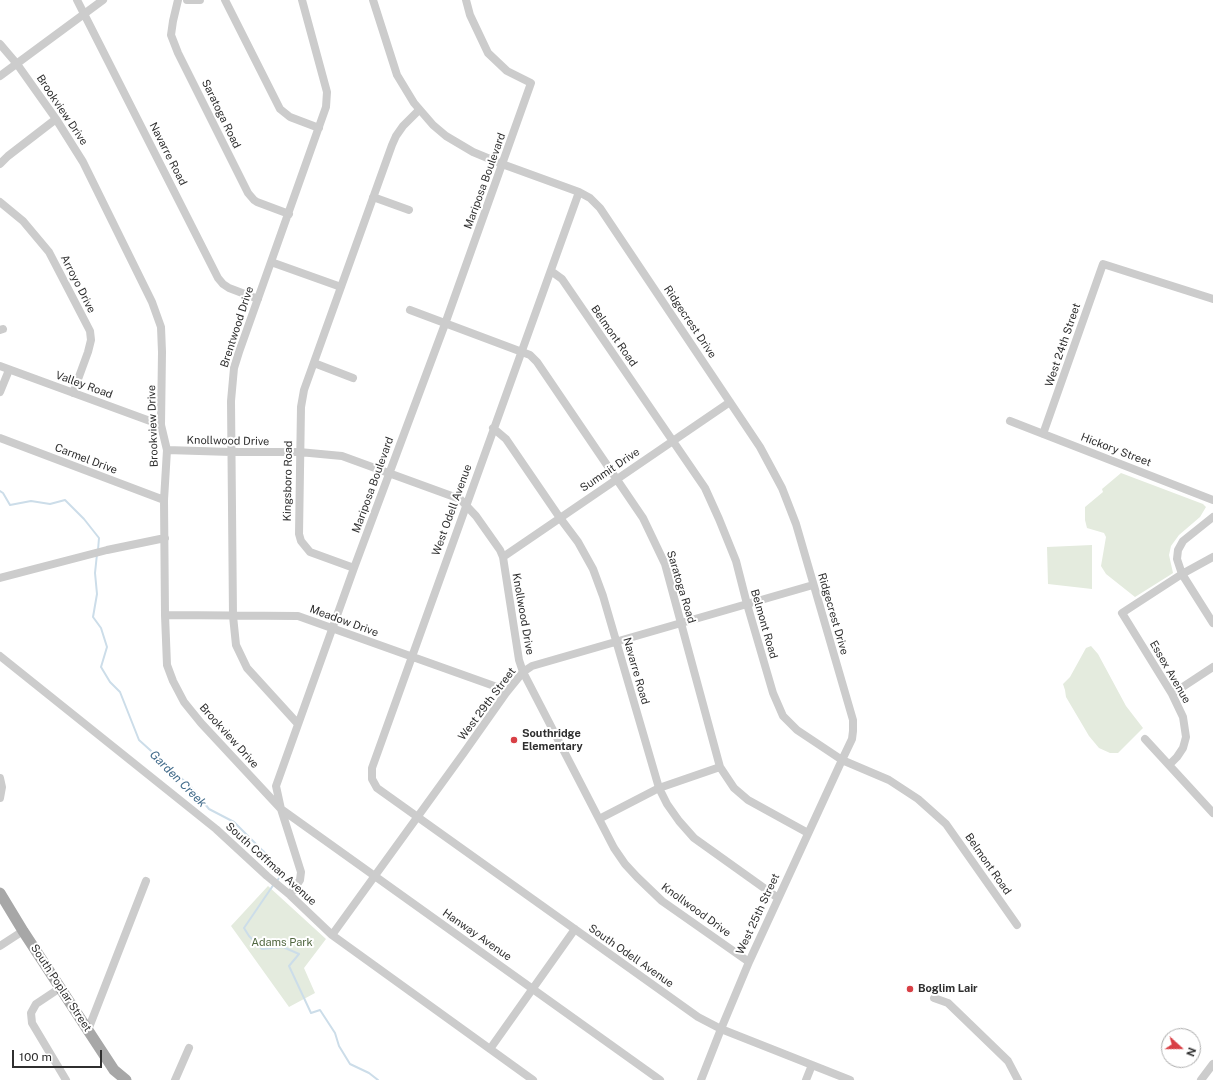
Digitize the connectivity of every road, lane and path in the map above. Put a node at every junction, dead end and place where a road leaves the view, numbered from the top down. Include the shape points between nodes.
1 (77, 0) edge
2 (103, 0) edge
3 (178, 0) edge
4 (187, 0) edge
5 (200, 0) edge
6 (225, 0) edge
7 (302, 0) edge
8 (373, 0) edge
9 (466, 0) edge
10 (84, 14) junction
11 (0, 44) edge
12 (17, 64) junction
13 (0, 76) edge
14 (419, 110) junction
15 (56, 119) junction
16 (319, 128) junction
17 (0, 164) edge
18 (502, 164) junction
19 (579, 192) junction
20 (373, 197) junction
21 (0, 202) edge
22 (409, 210) dead end
23 (289, 214) junction
24 (271, 262) junction
25 (551, 271) junction
26 (340, 287) junction
27 (258, 299) junction
28 (1213, 300) edge
29 (410, 310) dead end
30 (445, 324) junction
31 (521, 352) junction
32 (314, 363) junction
33 (0, 366) edge
34 (9, 370) junction
35 (353, 378) dead end
36 (0, 392) edge
37 (73, 393) junction
38 (730, 402) junction
39 (1010, 421) dead end
40 (161, 425) junction
41 (493, 428) junction
42 (1043, 434) junction
43 (0, 438) edge
44 (673, 441) junction
45 (166, 450) junction
46 (231, 452) junction
47 (299, 452) junction
48 (389, 474) junction
49 (617, 479) junction
50 (164, 500) junction
51 (1213, 500) edge
52 (466, 505) junction
53 (1213, 517) edge
54 (560, 518) junction
55 (165, 538) junction
56 (502, 557) junction
57 (1213, 557) edge
58 (354, 568) junction
59 (1182, 574) junction
60 (0, 578) edge
61 (813, 586) junction
62 (747, 604) junction
63 (165, 616) junction
64 (233, 616) junction
65 (1213, 623) edge
66 (682, 624) junction
67 (333, 628) junction
68 (616, 641) junction
69 (0, 656) edge
70 (411, 656) junction
71 (1213, 667) edge
72 (523, 672) junction
73 (506, 693) junction
74 (1172, 694) junction
75 (298, 724) junction
76 (1145, 740) dead end
77 (842, 760) junction
78 (1169, 765) junction
79 (720, 767) junction
80 (0, 778) edge
81 (659, 788) junction
82 (0, 798) edge
83 (281, 809) junction
84 (1213, 813) edge
85 (418, 817) junction
86 (599, 819) junction
87 (808, 833) junction
88 (375, 877) junction
89 (146, 881) dead end
90 (0, 893) edge
91 (290, 895) junction
92 (778, 898) junction
93 (1017, 925) dead end
94 (575, 929) junction
95 (22, 930) junction
96 (332, 935) junction
97 (0, 946) edge
98 (749, 962) junction
99 (60, 988) junction
100 (534, 989) junction
101 (934, 998) dead end
102 (721, 1028) junction
103 (88, 1030) junction
104 (189, 1048) dead end
105 (490, 1049) junction
106 (1213, 1064) edge
107 (812, 1065) junction
108 (66, 1080) edge
109 (126, 1080) edge
110 (175, 1080) edge
111 (534, 1080) edge
112 (660, 1080) edge
113 (702, 1080) edge
114 (806, 1080) edge
115 (850, 1080) edge
116 (1018, 1080) edge
117 (1201, 1080) edge

1 - 10 street, Navarre Road
2 - 10 street
3 - 23 street, Saratoga Road via 171,35 248,193 257,202
4 - 5 street
6 - 16 street via 280,109 290,117
7 - 16 street, Brentwood Drive via 327,92 326,107
8 - 14 street, Ridgecrest Drive via 397,75
9 - 18 street, Mariposa Boulevard via 470,15 488,53 507,71 531,83
10 - 12 street
10 - 27 street, Navarre Road via 218,278 229,288
11 - 12 street, Brookview Drive
12 - 13 street
12 - 15 street, Brookview Drive
14 - 18 street, Ridgecrest Drive via 446,136 473,152
14 - 20 street, Kingsboro Road via 396,136
15 - 17 street
15 - 40 street, Brookview Drive via 83,162 152,302 160,327 162,352
16 - 23 street, Brentwood Drive
18 - 19 street, Ridgecrest Drive
18 - 30 street, Mariposa Boulevard
19 - 25 street, West Odell Avenue
19 - 38 street, Ridgecrest Drive via 600,208
20 - 22 street
20 - 26 street, Kingsboro Road
21 - 37 street, Arroyo Drive via 23,221 49,252 90,331 88,352
23 - 24 street, Brentwood Drive
24 - 26 street
24 - 27 street, Brentwood Drive
25 - 31 street, West Odell Avenue
25 - 44 street, Belmont Road via 562,279
26 - 32 street, Kingsboro Road
27 - 46 street, Brentwood Drive via 234,368
28 - 42 street, West 24th Street via 1103,264
29 - 30 street, Saratoga Road
30 - 31 street, Saratoga Road
30 - 48 street, Mariposa Boulevard
31 - 41 street, West Odell Avenue
31 - 49 street, Saratoga Road via 530,355 537,362
32 - 35 street
32 - 47 street, Kingsboro Road via 301,407
33 - 34 street, Valley Road
34 - 36 street
34 - 37 street, Valley Road
37 - 40 street, Valley Road
38 - 44 street, Summit Drive
38 - 61 street, Ridgecrest Drive via 760,447 782,488 796,524
39 - 42 street, Hickory Street
40 - 45 street, Brookview Drive
41 - 52 street, West Odell Avenue
41 - 54 street, Navarre Road via 506,439
42 - 51 street, Hickory Street
43 - 50 street, Carmel Drive
44 - 49 street, Summit Drive
44 - 62 street, Belmont Road via 705,488 736,561
45 - 46 street, Knollwood Drive
45 - 50 street, Brookview Drive
46 - 47 street, Knollwood Drive
46 - 64 street, Brentwood Drive
47 - 48 street, Knollwood Drive via 342,456
47 - 58 street, Kingsboro Road via 301,541 310,552
48 - 52 street, Knollwood Drive via 460,499
48 - 58 street, Mariposa Boulevard
49 - 54 street, Summit Drive
49 - 66 street, Saratoga Road via 643,518 665,564
50 - 55 street, Brookview Drive
52 - 56 street, Knollwood Drive via 500,550
52 - 70 street, West Odell Avenue
53 - 59 street via 1183,541 1178,550 1177,558
54 - 56 street, Summit Drive
54 - 68 street, Navarre Road via 578,542 593,569
55 - 60 street via 82,556
55 - 63 street, Brookview Drive
56 - 72 street, Knollwood Drive
57 - 59 street
58 - 67 street, Mariposa Boulevard
59 - 65 street
59 - 74 street, Essex Avenue via 1122,613
61 - 62 street, West 29th Street
61 - 77 street, Ridgecrest Drive via 853,720 852,739
62 - 66 street, West 29th Street
62 - 77 street, Belmont Road via 773,693 783,716 797,730
63 - 64 street, Meadow Drive
63 - 83 street, Brookview Drive via 167,665 184,702 201,724
64 - 67 street, Meadow Drive via 298,616
64 - 75 street, Brentwood Drive via 236,645 247,668
66 - 68 street, West 29th Street
66 - 79 street, Saratoga Road
67 - 70 street, Meadow Drive
67 - 75 street, Mariposa Boulevard
68 - 72 street, West 29th Street via 532,666
68 - 81 street, Navarre Road
69 - 91 street, South Coffman Avenue via 216,829
70 - 73 street, Meadow Drive via 497,687
70 - 85 street, West Odell Avenue via 372,768 372,779 377,788
71 - 74 street
72 - 73 street, West 29th Street
72 - 86 street, Knollwood Drive
73 - 85 street, West 29th Street
74 - 78 street, Essex Avenue via 1183,717 1186,737 1183,748
75 - 83 street, Mariposa Boulevard via 276,786
76 - 78 street
77 - 87 street, West 25th Street
77 - 93 street, Belmont Road via 889,780 918,799 946,824
78 - 84 street
79 - 81 street
79 - 87 street, Saratoga Road via 734,788 748,800
80 - 82 street
81 - 86 street
81 - 92 street, Navarre Road via 667,804 694,838
83 - 88 street, Hanway Avenue
83 - 91 street, Mariposa Boulevard via 301,872 300,880
85 - 88 street, West 29th Street
85 - 94 street, South Odell Avenue
86 - 98 street, Knollwood Drive via 625,864 648,888 662,901
87 - 92 street, West 25th Street
88 - 96 street, West 29th Street
88 - 100 street, Hanway Avenue
89 - 103 street
90 - 95 main road, South Poplar Street
91 - 96 street, South Coffman Avenue
92 - 98 street, West 25th Street
94 - 100 street
94 - 102 street, South Odell Avenue via 698,1016
95 - 97 street
95 - 99 main road, South Poplar Street
96 - 105 street, South Coffman Avenue
98 - 102 street, West 25th Street
99 - 103 main road, South Poplar Street
99 - 108 street via 36,1004 30,1013 32,1023
100 - 105 street
100 - 112 street, Hanway Avenue
101 - 116 street via 948,1003 1008,1061
102 - 107 street, South Odell Avenue
102 - 113 street, West 25th Street
103 - 109 main road, South Poplar Street via 114,1070
104 - 110 street
105 - 111 street, South Coffman Avenue
106 - 117 street
107 - 114 street
107 - 115 street, South Odell Avenue

